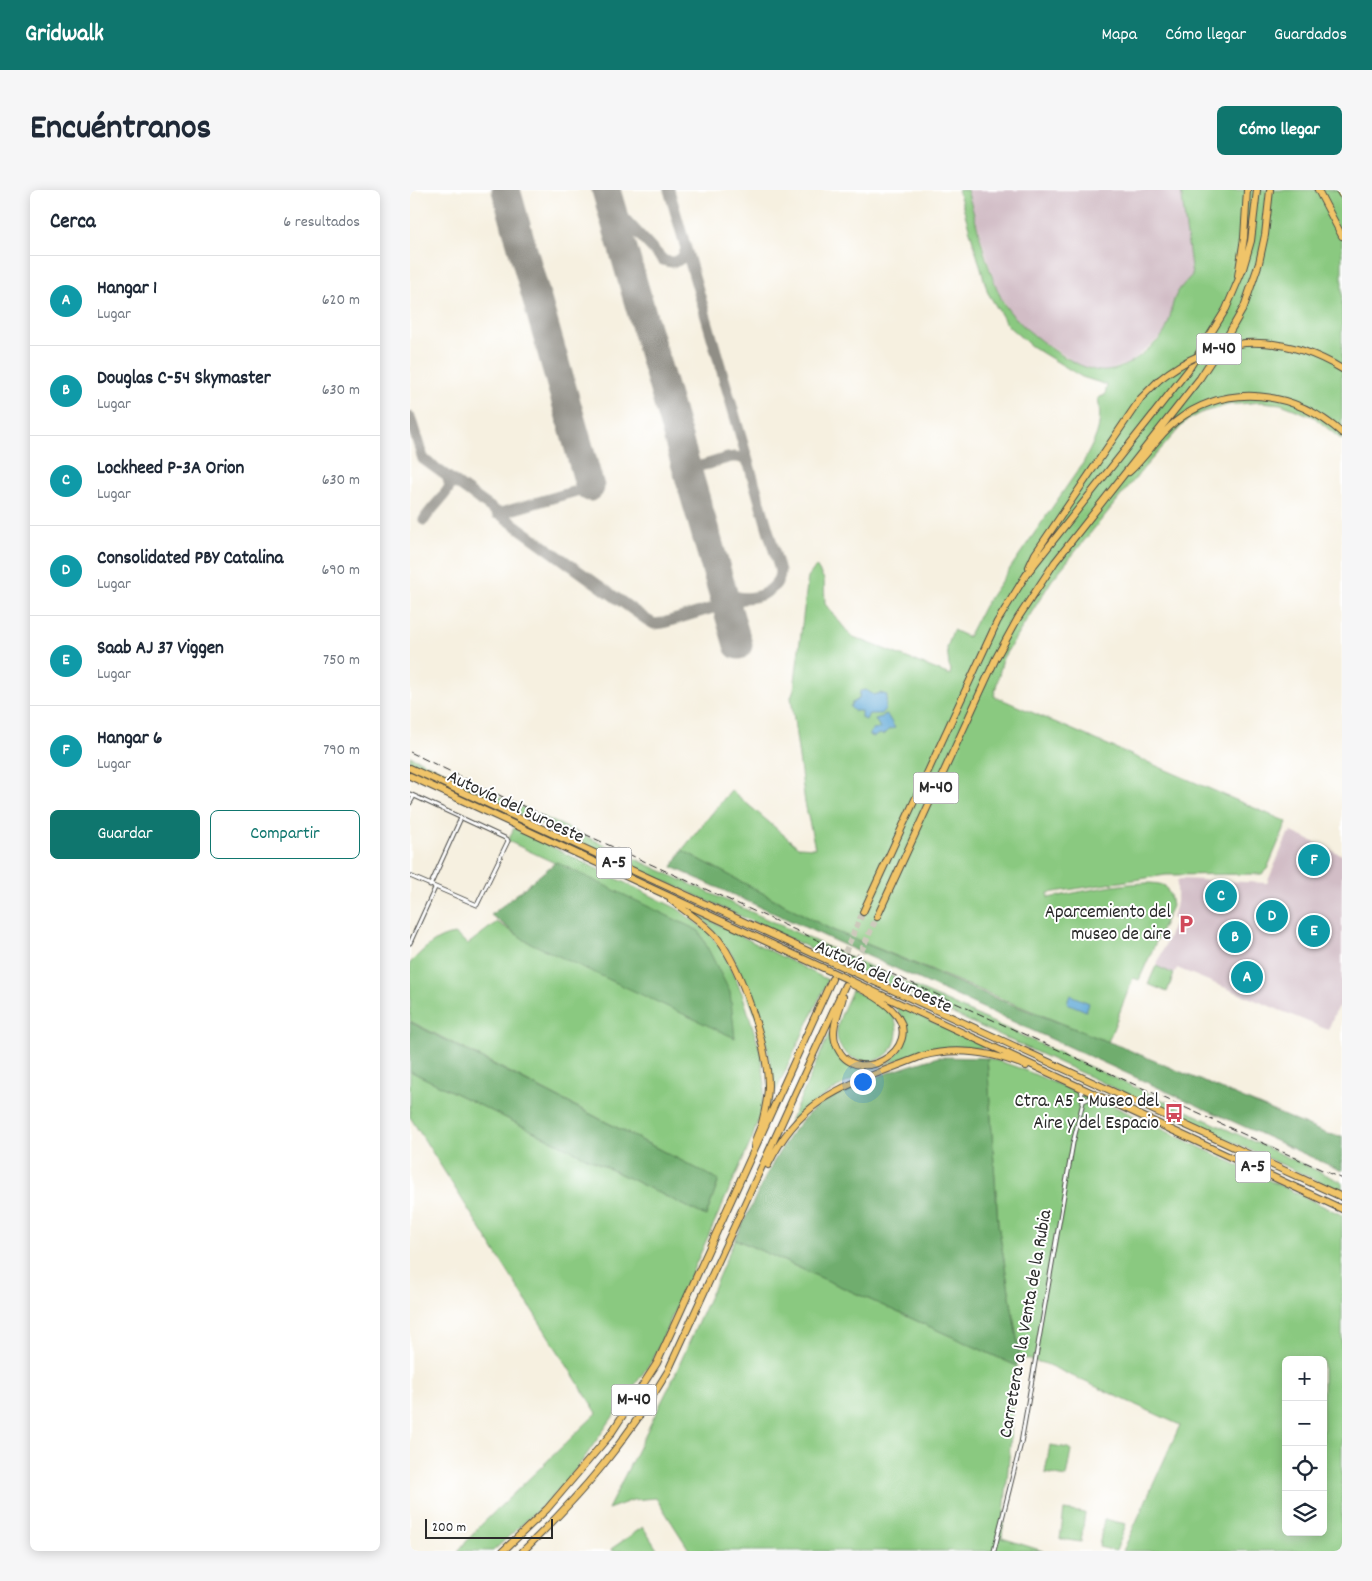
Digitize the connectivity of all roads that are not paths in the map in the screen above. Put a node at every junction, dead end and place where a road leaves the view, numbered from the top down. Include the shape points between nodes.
1 (1247, 190) edge
2 (1257, 190) edge
3 (1270, 190) edge
4 (1318, 190) edge
5 (1339, 190) edge
6 (1342, 195) edge
7 (1342, 236) edge
8 (1236, 287) junction
9 (1342, 369) edge
10 (1342, 433) edge
11 (1117, 483) junction
12 (1026, 575) junction
13 (410, 768) edge
14 (410, 776) edge
15 (412, 795) edge
16 (410, 803) edge
17 (461, 818) junction
18 (410, 876) edge
19 (430, 886) junction
20 (435, 888) junction
21 (666, 896) junction
22 (864, 912) tunnel mouth
23 (877, 917) tunnel mouth
24 (768, 942) junction
25 (410, 943) edge
26 (832, 979) tunnel mouth
27 (1066, 1080) junction
28 (1080, 1086) junction
29 (1100, 1096) junction
30 (1082, 1102) junction
31 (754, 1149) junction
32 (1342, 1197) edge
33 (744, 1208) junction
34 (1342, 1209) edge
35 (503, 1551) edge
36 (523, 1551) edge
37 (994, 1551) edge

1 - 8 highway
2 - 8 highway, M-40 via 1251,241
3 - 11 highway, M-40 via 1259,263 1244,307 1200,378
4 - 7 highway
5 - 6 highway
8 - 12 highway, M-40 via 1208,341 1189,369
9 - 12 highway, bridge via 1321,357 1275,343 1245,343 1194,356 1159,380 1141,398 1035,554
10 - 11 highway via 1315,412 1279,398 1222,399 1175,422 1136,467
11 - 23 highway, M-40 via 1055,562 1018,618 996,658
12 - 22 highway, M-40 via 980,656
13 - 32 highway, Autovía del Suroeste / A-5
14 - 21 highway, Autovía del Suroeste / A-5
15 - 16 street
15 - 17 street
17 - 19 street
17 - 20 street via 508,842 477,905
18 - 19 street
19 - 20 street
20 - 25 street
21 - 24 highway, Autovía del Suroeste / A-5
21 - 31 highway via 705,925 718,939 736,970 766,1062 767,1100
24 - 27 highway, Autovía del Suroeste / A-5
24 - 33 highway, M-40 via 879,999 894,1011 900,1024 901,1038 895,1052 885,1061 872,1065 848,1060 838,1048 834,1034 845,985
26 - 31 highway, M-40
27 - 28 highway, Autovía del Suroeste / A-5
27 - 33 highway via 1057,1080 994,1055 952,1051 922,1056 829,1094 803,1113 785,1134
28 - 29 highway, Autovía del Suroeste / A-5
28 - 30 street, Carretera a la Venta de la Rubia
29 - 30 street
29 - 34 highway, Autovía del Suroeste / A-5
30 - 37 street, Carretera a la Venta de la Rubia via 1021,1442
31 - 35 highway, M-40 via 656,1363 632,1404 584,1467
33 - 36 highway, M-40 via 668,1371 643,1413 594,1478

